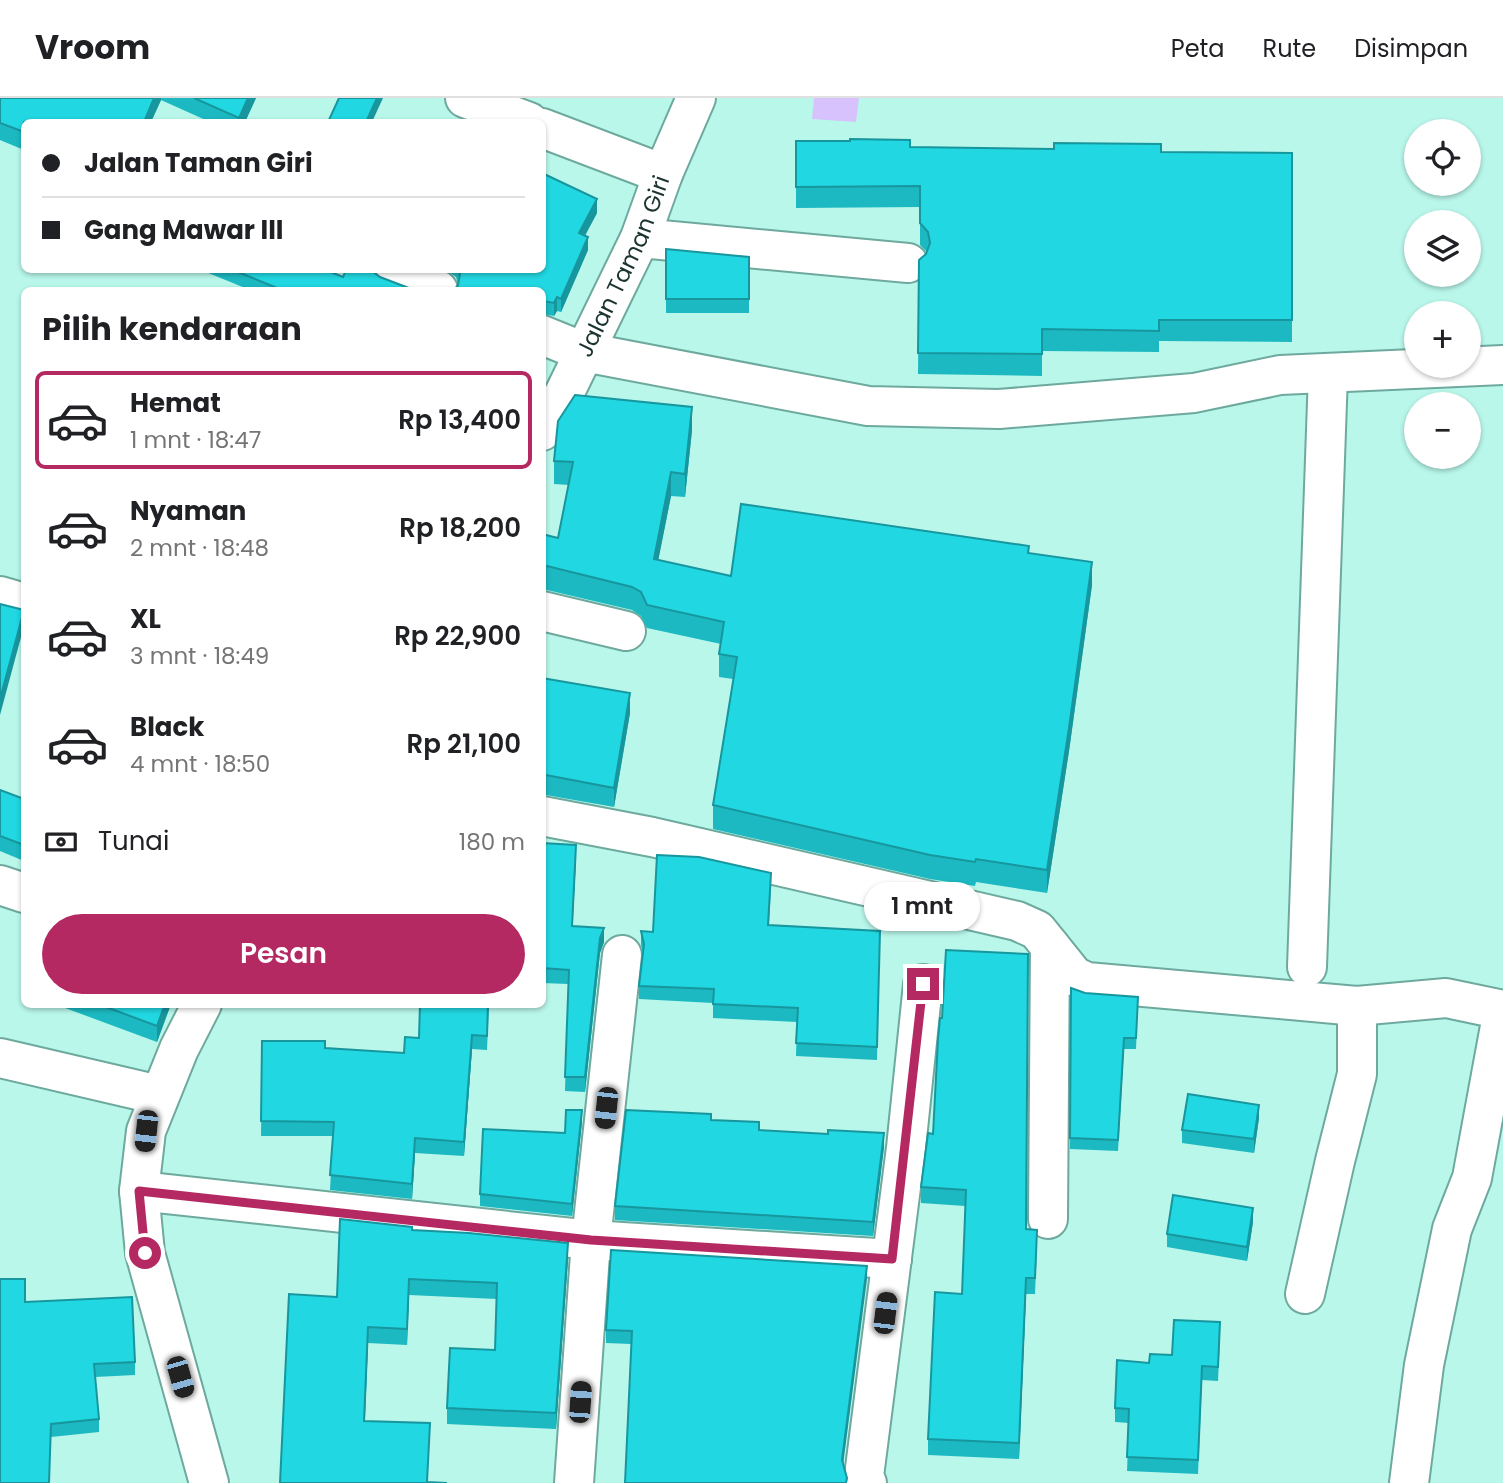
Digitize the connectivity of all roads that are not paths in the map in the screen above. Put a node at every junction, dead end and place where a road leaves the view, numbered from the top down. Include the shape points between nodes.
1 (465, 98) edge
2 (696, 98) edge
3 (521, 119) edge
4 (546, 130) edge
5 (663, 174) junction
6 (640, 238) junction
7 (908, 263) dead end
8 (396, 273) edge
9 (430, 287) edge
10 (546, 337) edge
11 (584, 352) junction
12 (1503, 365) edge
13 (1328, 374) junction
14 (546, 424) edge
15 (0, 596) edge
16 (21, 602) edge
17 (546, 612) edge
18 (626, 631) dead end
19 (546, 818) edge
20 (0, 885) edge
21 (21, 892) edge
22 (1050, 946) junction
23 (622, 955) dead end
24 (1307, 967) dead end
25 (923, 984) dead end
26 (1357, 1006) junction
27 (200, 1008) edge
28 (1503, 1010) edge
29 (0, 1058) edge
30 (159, 1095) junction
31 (139, 1191) junction
32 (1048, 1219) dead end
33 (591, 1240) junction
34 (892, 1259) junction
35 (1305, 1294) dead end
36 (209, 1483) edge
37 (574, 1483) edge
38 (867, 1483) edge
39 (1409, 1483) edge

1 - 3 street
2 - 5 street, Jalan Taman Giri
4 - 5 street
5 - 6 street, Jalan Taman Giri
6 - 7 street
6 - 11 street, Jalan Taman Giri
8 - 9 street
10 - 11 street
11 - 13 street via 868,406 999,409 1194,393 1280,375
11 - 14 street, Jalan Taman Giri
12 - 13 street
13 - 24 street
15 - 16 street
17 - 18 street
19 - 22 street via 652,837 1017,921 1037,930
20 - 21 street
22 - 26 street via 1074,976 1087,982
22 - 32 street
23 - 33 street
25 - 34 street
26 - 28 street via 1446,999
26 - 35 street via 1357,1074
27 - 30 street
28 - 39 street via 1472,1178 1452,1229 1424,1365
29 - 30 street
30 - 31 street via 146,1131
31 - 33 street
31 - 36 street via 145,1253
33 - 34 street
33 - 37 street
34 - 38 street via 864,1476

